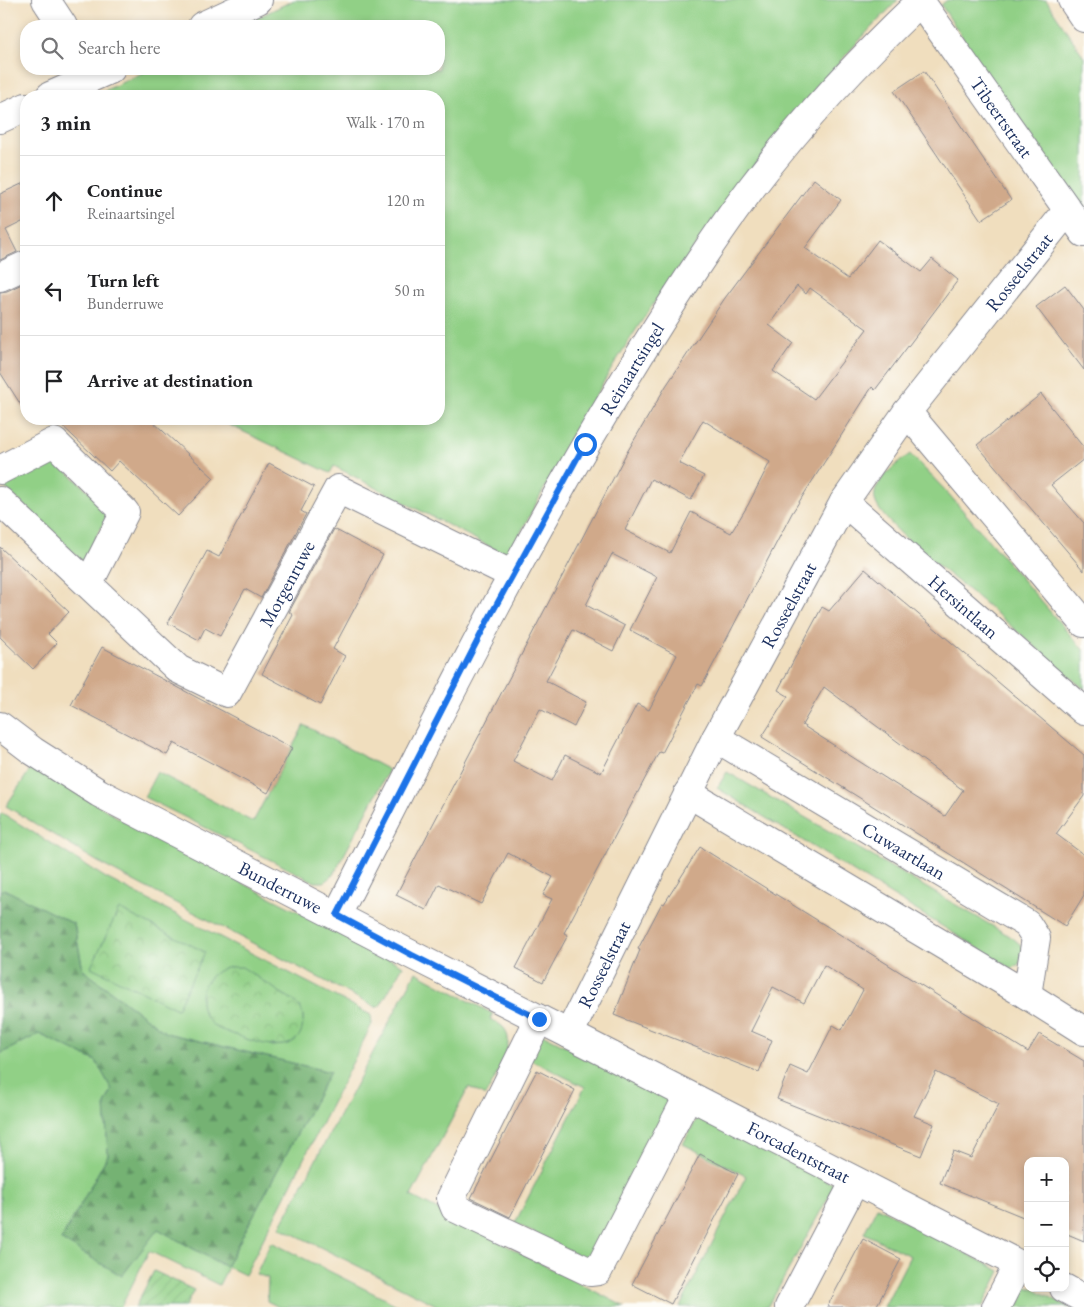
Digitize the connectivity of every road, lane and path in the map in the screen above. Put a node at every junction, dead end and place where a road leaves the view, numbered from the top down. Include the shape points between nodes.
1 (46, 0) edge
2 (258, 0) edge
3 (1072, 0) edge
4 (921, 1) edge
5 (1084, 18) edge
6 (59, 20) edge
7 (215, 20) edge
8 (91, 75) edge
9 (62, 90) edge
10 (20, 110) edge
11 (0, 119) edge
12 (1067, 211) junction
13 (1084, 233) edge
14 (20, 268) edge
15 (0, 277) edge
16 (907, 412) junction
17 (0, 470) edge
18 (0, 501) edge
19 (844, 502) junction
20 (513, 575) junction
21 (89, 583) junction
22 (1084, 623) edge
23 (1084, 711) edge
24 (0, 726) edge
25 (716, 738) junction
26 (688, 793) junction
27 (337, 915) junction
28 (1027, 995) junction
29 (539, 1019) junction
30 (1084, 1031) edge
31 (569, 1034) junction
32 (688, 1096) junction
33 (855, 1182) junction
34 (1023, 1267) edge
35 (1069, 1291) edge
36 (1084, 1299) edge
37 (789, 1307) edge
38 (996, 1307) edge

1 - 6 street
2 - 7 street
3 - 5 street
4 - 12 street, Tibeertstraat
4 - 20 street, Reinaartsingel via 873,47 808,119 719,232 585,444
8 - 9 street
10 - 11 street
12 - 13 street, Tibeertstraat
12 - 16 street, Rosseelstraat
14 - 15 street
16 - 19 street, Rosseelstraat
16 - 22 street
17 - 21 street via 54,442 125,512
18 - 21 street, Morgenruwe
19 - 23 street, Hersintlaan
19 - 25 street, Rosseelstraat
20 - 21 street, Morgenruwe via 338,489 227,693 178,669
20 - 27 street, Reinaartsingel
24 - 27 street, Bunderruwe via 100,793
25 - 26 street, Rosseelstraat
25 - 28 street, Cuwaartlaan via 1027,924 1036,938
26 - 28 street
26 - 31 street, Rosseelstraat
27 - 29 street, Bunderruwe
28 - 30 street
29 - 31 street, Bunderruwe
29 - 32 street via 451,1198 455,1208 590,1272 598,1271
31 - 32 street, Forcadentstraat
32 - 33 street, Forcadentstraat
33 - 34 street, Forcadentstraat
33 - 37 street
34 - 38 street
35 - 36 street

